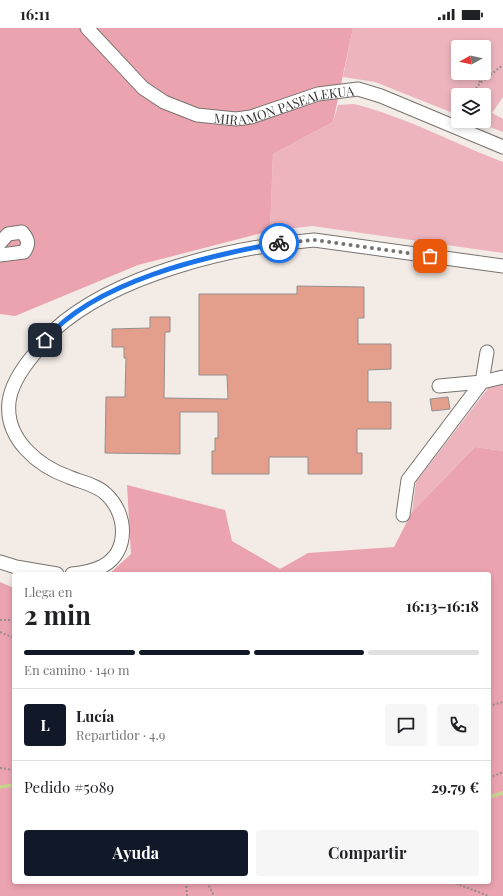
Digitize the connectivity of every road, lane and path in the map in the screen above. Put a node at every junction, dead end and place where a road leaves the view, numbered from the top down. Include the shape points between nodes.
1 (87, 28) edge
2 (503, 65) edge
3 (479, 80) edge
4 (480, 83) junction
5 (476, 88) edge
6 (503, 147) edge
7 (0, 243) edge
8 (0, 255) edge
9 (503, 266) edge
10 (487, 352) dead end
11 (503, 377) edge
12 (482, 382) junction
13 (439, 386) dead end
14 (404, 515) dead end
15 (0, 562) edge
16 (42, 572) edge
17 (89, 572) edge
18 (0, 620) edge
19 (12, 620) edge
20 (0, 632) edge
21 (12, 637) edge
22 (503, 702) edge
23 (491, 705) edge
24 (0, 768) edge
25 (12, 770) edge
26 (503, 772) edge
27 (491, 777) edge
28 (186, 884) edge
29 (208, 884) edge
30 (457, 884) edge
31 (187, 896) edge
32 (214, 896) edge
33 (489, 896) edge

1 - 6 street, MIRAMON PASEALEKUA via 143,88 164,102 197,115 236,119 251,117 318,94 358,90 381,96
2 - 4 path
3 - 4 path
4 - 5 path
7 - 8 street via 8,234 22,232 28,243 24,252
9 - 17 street via 314,240 282,243 194,261 157,273 85,308 53,331 15,382 9,402 11,423 18,439 34,458 49,468 105,493 118,507 122,520 120,547 114,558
10 - 12 street
11 - 12 street
12 - 13 street
12 - 14 street via 408,480
15 - 16 street
18 - 19 path
20 - 21 path
22 - 23 path
24 - 25 path
26 - 27 path
28 - 31 path
29 - 32 path
30 - 33 path

